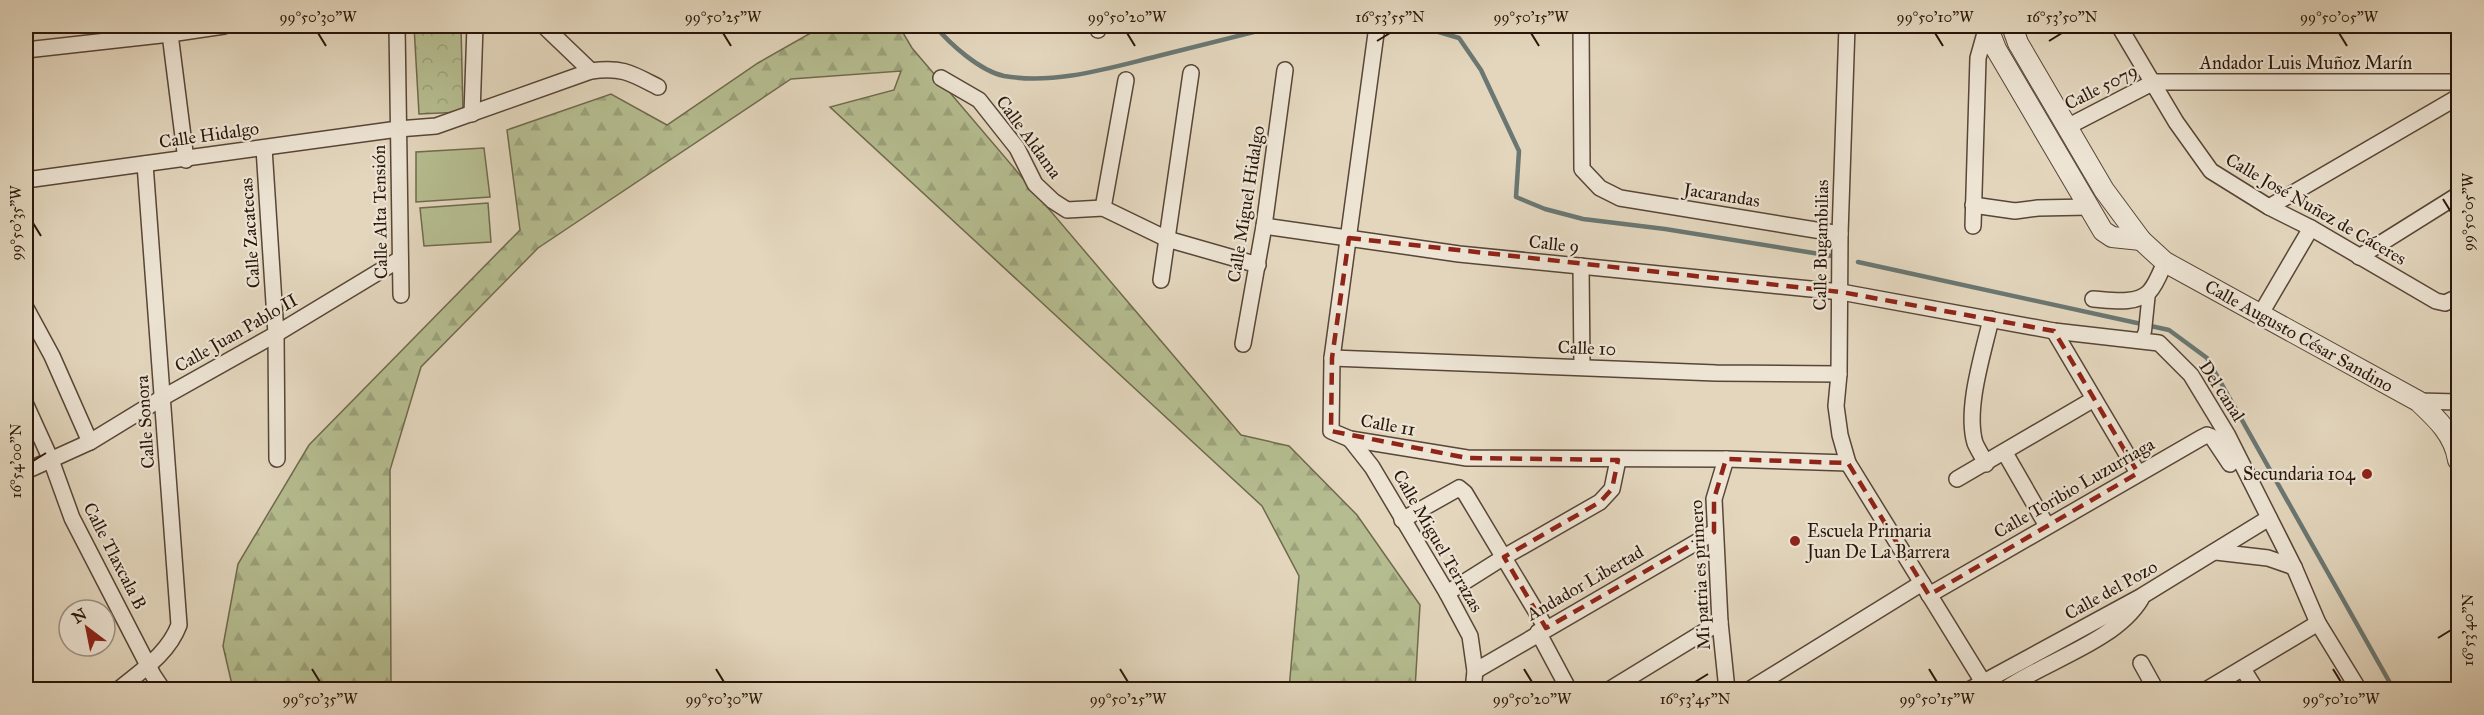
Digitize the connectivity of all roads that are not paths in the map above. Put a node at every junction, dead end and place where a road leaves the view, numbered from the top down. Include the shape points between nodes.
1 (224, 26) edge
2 (397, 26) edge
3 (475, 26) edge
4 (544, 26) edge
5 (1377, 26) edge
6 (1581, 26) edge
7 (1847, 26) edge
8 (1987, 26) edge
9 (2012, 26) edge
10 (2119, 26) edge
11 (170, 34) junction
12 (26, 50) edge
13 (1286, 70) dead end
14 (591, 71) junction
15 (1191, 73) dead end
16 (941, 78) dead end
17 (1126, 80) dead end
18 (2154, 82) junction
19 (2458, 82) edge
20 (658, 87) dead end
21 (2458, 98) edge
22 (472, 114) junction
23 (2067, 127) junction
24 (398, 129) junction
25 (264, 148) junction
26 (186, 159) junction
27 (145, 164) junction
28 (26, 180) edge
29 (2458, 195) edge
30 (1973, 205) junction
31 (2089, 207) junction
32 (2269, 207) junction
33 (1103, 208) junction
34 (1264, 226) junction
35 (1973, 226) dead end
36 (2311, 228) junction
37 (1840, 234) junction
38 (1349, 238) junction
39 (1167, 239) junction
40 (2140, 240) junction
41 (2359, 257) junction
42 (400, 259) junction
43 (2165, 262) junction
44 (1258, 265) junction
45 (1581, 266) junction
46 (1161, 280) dead end
47 (1841, 292) junction
48 (2149, 292) junction
49 (401, 295) dead end
50 (2458, 297) edge
51 (2093, 299) dead end
52 (26, 309) edge
53 (2260, 315) junction
54 (1991, 319) junction
55 (2054, 331) junction
56 (276, 334) junction
57 (2143, 336) junction
58 (1243, 344) dead end
59 (1332, 358) junction
60 (1582, 367) junction
61 (1839, 374) junction
62 (162, 398) junction
63 (2094, 399) junction
64 (2418, 401) junction
65 (26, 405) edge
66 (2457, 405) edge
67 (1350, 439) junction
68 (90, 442) junction
69 (2005, 453) junction
70 (277, 459) dead end
71 (1726, 459) junction
72 (51, 460) junction
73 (1618, 460) junction
74 (2458, 460) edge
75 (1848, 463) junction
76 (1986, 464) junction
77 (2230, 464) dead end
78 (26, 471) edge
79 (2138, 473) junction
80 (1957, 479) dead end
81 (2269, 518) junction
82 (1402, 520) junction
83 (2047, 526) junction
84 (1714, 532) junction
85 (2216, 552) junction
86 (1504, 557) junction
87 (2294, 567) junction
88 (1925, 589) junction
89 (1448, 593) junction
90 (2142, 596) junction
91 (1720, 622) junction
92 (2318, 623) junction
93 (1542, 630) junction
94 (2140, 663) dead end
95 (149, 667) junction
96 (2243, 669) junction
97 (1475, 671) junction
98 (1983, 682) junction
99 (118, 690) edge
100 (163, 690) edge
101 (1473, 690) edge
102 (1569, 690) edge
103 (1608, 690) edge
104 (1727, 690) edge
105 (1749, 690) edge
106 (1969, 690) edge
107 (2004, 690) edge
108 (2156, 690) edge
109 (2206, 690) edge
110 (2256, 690) edge
111 (2359, 690) edge

1 - 11 street
2 - 24 street, Calle Alta Tensión
3 - 22 street
4 - 14 street
5 - 38 street, Calle 11
6 - 37 street, Jacarandas via 1582,169 1600,188 1620,198
7 - 37 street, Calle Bugambilias
8 - 30 street via 1978,58
8 - 31 street via 1996,49
9 - 23 street, Calle Augusto César Sandino
10 - 18 street, Calle José Nuñez de Cáceres
11 - 12 street
11 - 26 street
13 - 34 street, Calle Miguel Hidalgo
14 - 20 street, Calle Alta Tensión via 614,68
14 - 22 street, Calle Alta Tensión
15 - 39 street
16 - 33 street, Calle Aldama via 979,100 1017,148 1035,183 1053,201 1067,210
17 - 33 street
18 - 19 street, Andador Luis Muñoz Marín
18 - 23 street, Calle 5079
18 - 32 street, Calle José Nuñez de Cáceres via 2187,140 2211,171
21 - 32 street
22 - 24 street, Calle Alta Tensión via 436,126
23 - 40 street, Calle Augusto César Sandino via 2104,190
24 - 25 street, Calle Hidalgo
24 - 42 street, Calle Alta Tensión
25 - 26 street, Calle Hidalgo
25 - 56 street, Calle Zacatecas
26 - 27 street, Calle Hidalgo
27 - 28 street, Calle Hidalgo
27 - 62 street, Calle Sonora
29 - 41 street
30 - 31 street via 2015,211
30 - 35 street
31 - 40 street via 2103,231 2112,237
32 - 36 street, Calle José Nuñez de Cáceres
33 - 39 street, Calle Aldama
34 - 38 street, Calle 9
34 - 44 street, Calle Miguel Hidalgo
36 - 41 street, Calle José Nuñez de Cáceres
36 - 53 street
37 - 47 street, Calle Bugambilias
38 - 45 street, Calle 9
38 - 59 street, Calle 11
39 - 44 street, Calle Aldama
39 - 46 street
40 - 43 street, Calle Augusto César Sandino
41 - 50 street, Calle José Nuñez de Cáceres via 2436,301 2445,303
42 - 49 street, Calle Alta Tensión
42 - 56 street, Calle Juan Pablo II
43 - 48 street
43 - 53 street, Calle Augusto César Sandino
44 - 58 street, Calle Miguel Hidalgo
45 - 47 street, Calle 9
45 - 60 street
47 - 54 street, Del canal
47 - 61 street, Calle Bugambilias
48 - 51 street via 2118,301
48 - 57 street
52 - 68 street via 52,356
53 - 64 street, Calle Augusto César Sandino
54 - 55 street, Del canal
54 - 76 street via 1972,422
55 - 57 street, Del canal
55 - 63 street
56 - 62 street, Calle Juan Pablo II
56 - 70 street, Calle Zacatecas
57 - 81 street, Del canal via 2159,343 2191,375 2228,436
59 - 60 street, Calle 10
59 - 67 street, Calle 11 via 1331,431
60 - 61 street, Calle 10
61 - 75 street, Calle Bugambilias via 1836,406
62 - 68 street, Calle Juan Pablo II
62 - 95 street, Calle Sonora via 179,624 174,639
63 - 69 street
63 - 79 street
64 - 66 street
64 - 74 street, Calle Augusto César Sandino via 2438,418 2452,438
65 - 72 street, Calle Tlaxcala B
67 - 73 street, Calle 11 via 1467,458
67 - 82 street, Calle Miguel Terrazas via 1372,467
68 - 72 street, Calle Juan Pablo II
69 - 76 street
69 - 83 street
71 - 73 street, Calle 11
71 - 75 street, Calle 11
71 - 84 street, Mi patria es primero via 1714,499
72 - 78 street, Calle Juan Pablo II
72 - 95 street, Calle Tlaxcala B via 72,518
73 - 86 street via 1612,489 1600,502
75 - 88 street, Calle Bugambilias
76 - 80 street
77 - 79 street, Calle Toribio Luzurriaga via 2217,442 2207,435
79 - 83 street, Calle Toribio Luzurriaga
81 - 85 street, Calle del Pozo
81 - 87 street, Del canal
82 - 86 street via 1459,488
82 - 89 street, Calle Miguel Terrazas
83 - 88 street, Calle Toribio Luzurriaga
84 - 91 street, Mi patria es primero
84 - 93 street, Andador Libertad
85 - 87 street via 2268,558
85 - 90 street, Calle del Pozo
86 - 89 street
86 - 93 street
87 - 92 street, Del canal
88 - 98 street, Calle Bugambilias
88 - 105 street, Calle Toribio Luzurriaga
89 - 97 street, Calle Miguel Terrazas via 1470,636
90 - 98 street, Calle del Pozo
90 - 107 street via 2133,613 2116,627
91 - 103 street
91 - 104 street, Mi patria es primero
92 - 96 street
92 - 111 street, Del canal
93 - 97 street, Andador Libertad
93 - 102 street
94 - 108 street
95 - 99 street, Calle Sonora
95 - 100 street, Calle Tlaxcala B
96 - 109 street
96 - 110 street
97 - 101 street, Calle Miguel Terrazas
98 - 106 street, Calle del Pozo

